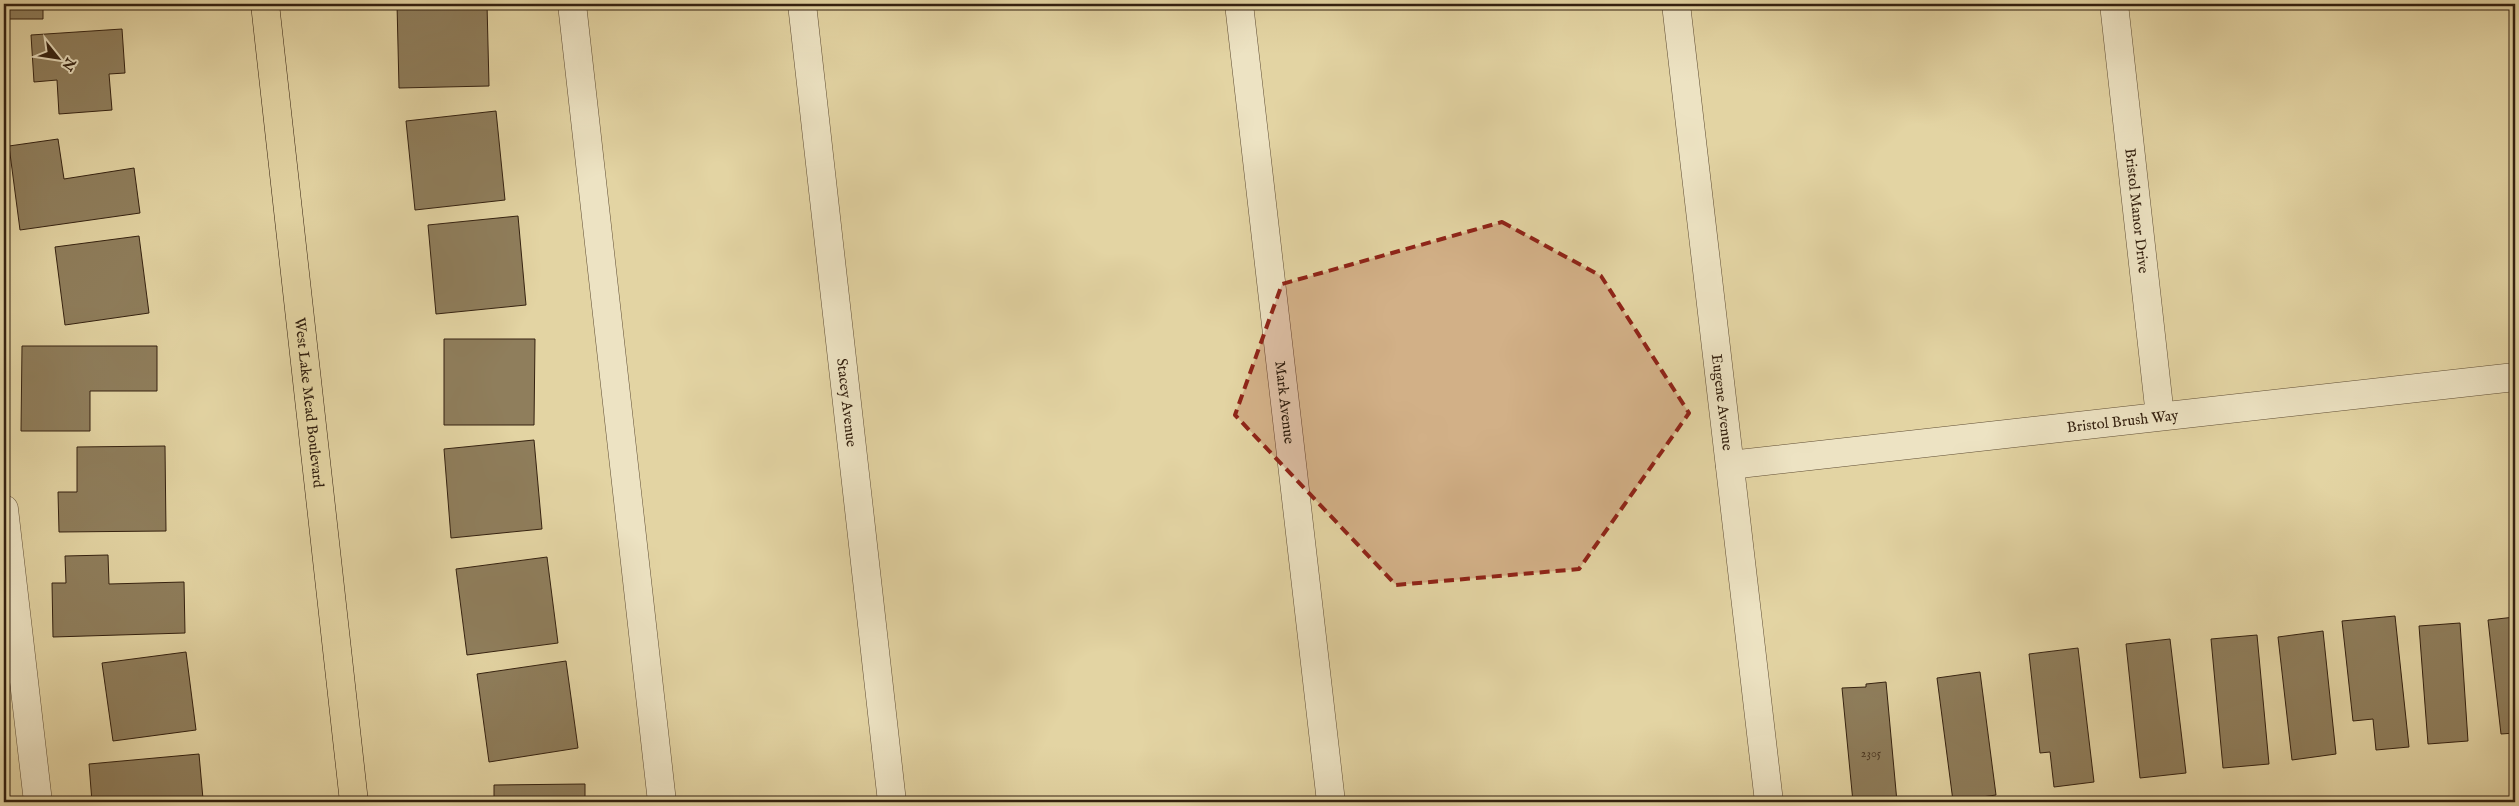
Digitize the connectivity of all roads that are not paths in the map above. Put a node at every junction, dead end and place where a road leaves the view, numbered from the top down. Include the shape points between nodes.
1 (265, 4) edge
2 (572, 4) edge
3 (802, 4) edge
4 (1239, 4) edge
5 (1676, 4) edge
6 (2114, 4) edge
7 (2515, 377) edge
8 (2160, 416) junction
9 (1730, 465) junction
10 (4, 509) edge
11 (38, 802) edge
12 (354, 802) edge
13 (662, 802) edge
14 (892, 802) edge
15 (1330, 802) edge
16 (1769, 802) edge

1 - 12 main road, West Lake Mead Boulevard
2 - 13 street
3 - 14 street, Stacey Avenue
4 - 15 street, Mark Avenue
5 - 9 street, Eugene Avenue
6 - 8 street, Bristol Manor Drive
7 - 8 street, Bristol Brush Way
8 - 9 street, Bristol Brush Way
9 - 16 street, Eugene Avenue
10 - 11 street

